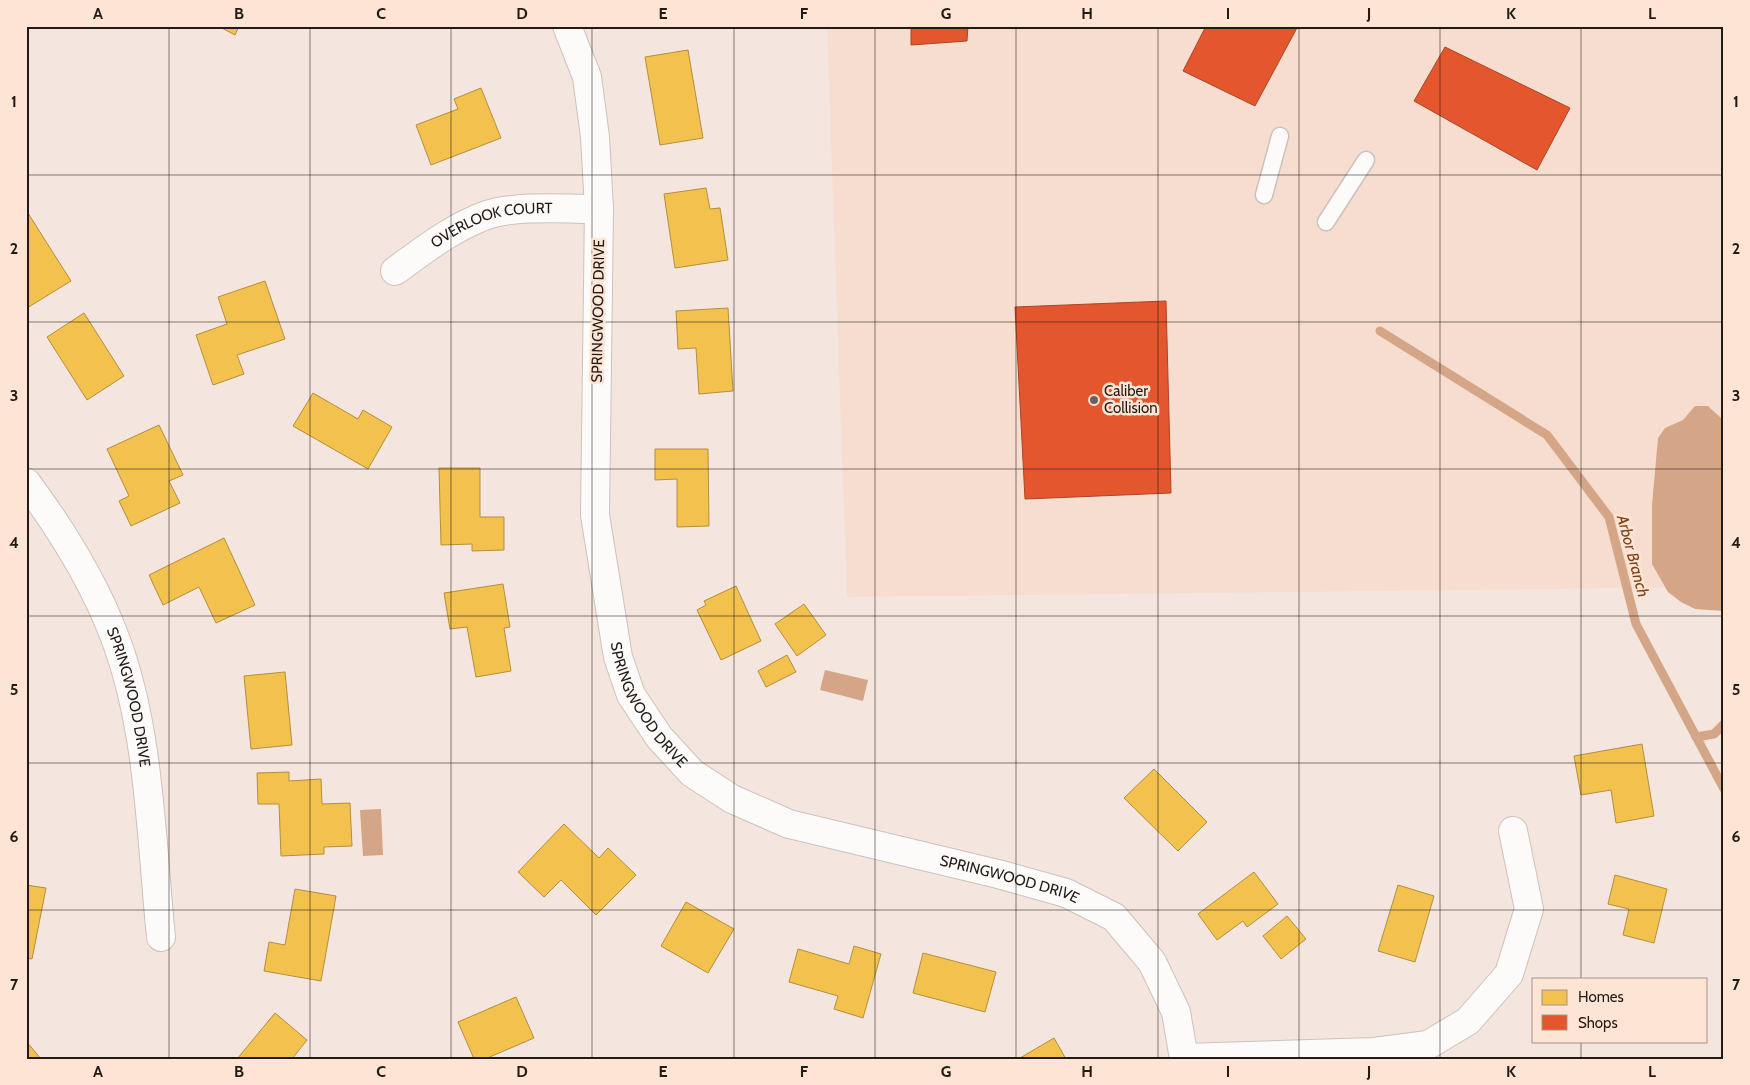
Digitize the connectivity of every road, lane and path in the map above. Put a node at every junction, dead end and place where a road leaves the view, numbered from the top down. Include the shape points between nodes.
1 (567, 26) edge
2 (1280, 136) dead end
3 (1366, 160) dead end
4 (1264, 195) dead end
5 (599, 209) junction
6 (1326, 222) dead end
7 (395, 271) dead end
8 (26, 482) edge
9 (1513, 831) dead end
10 (161, 937) dead end
11 (1184, 1058) edge

1 - 5 street, SPRINGWOOD DRIVE via 587,77 595,137
2 - 4 lane
3 - 6 lane
5 - 7 street, OVERLOOK COURT via 538,208 488,215 434,243
5 - 11 street, SPRINGWOOD DRIVE via 596,515 618,657 631,695 659,737 692,773 732,799 789,824 1066,893 1114,917 1152,962 1176,1012
8 - 10 street, SPRINGWOOD DRIVE via 85,571 115,636 129,682 147,789
9 - 11 street via 1529,910 1509,974 1468,1021 1428,1045 1374,1052

